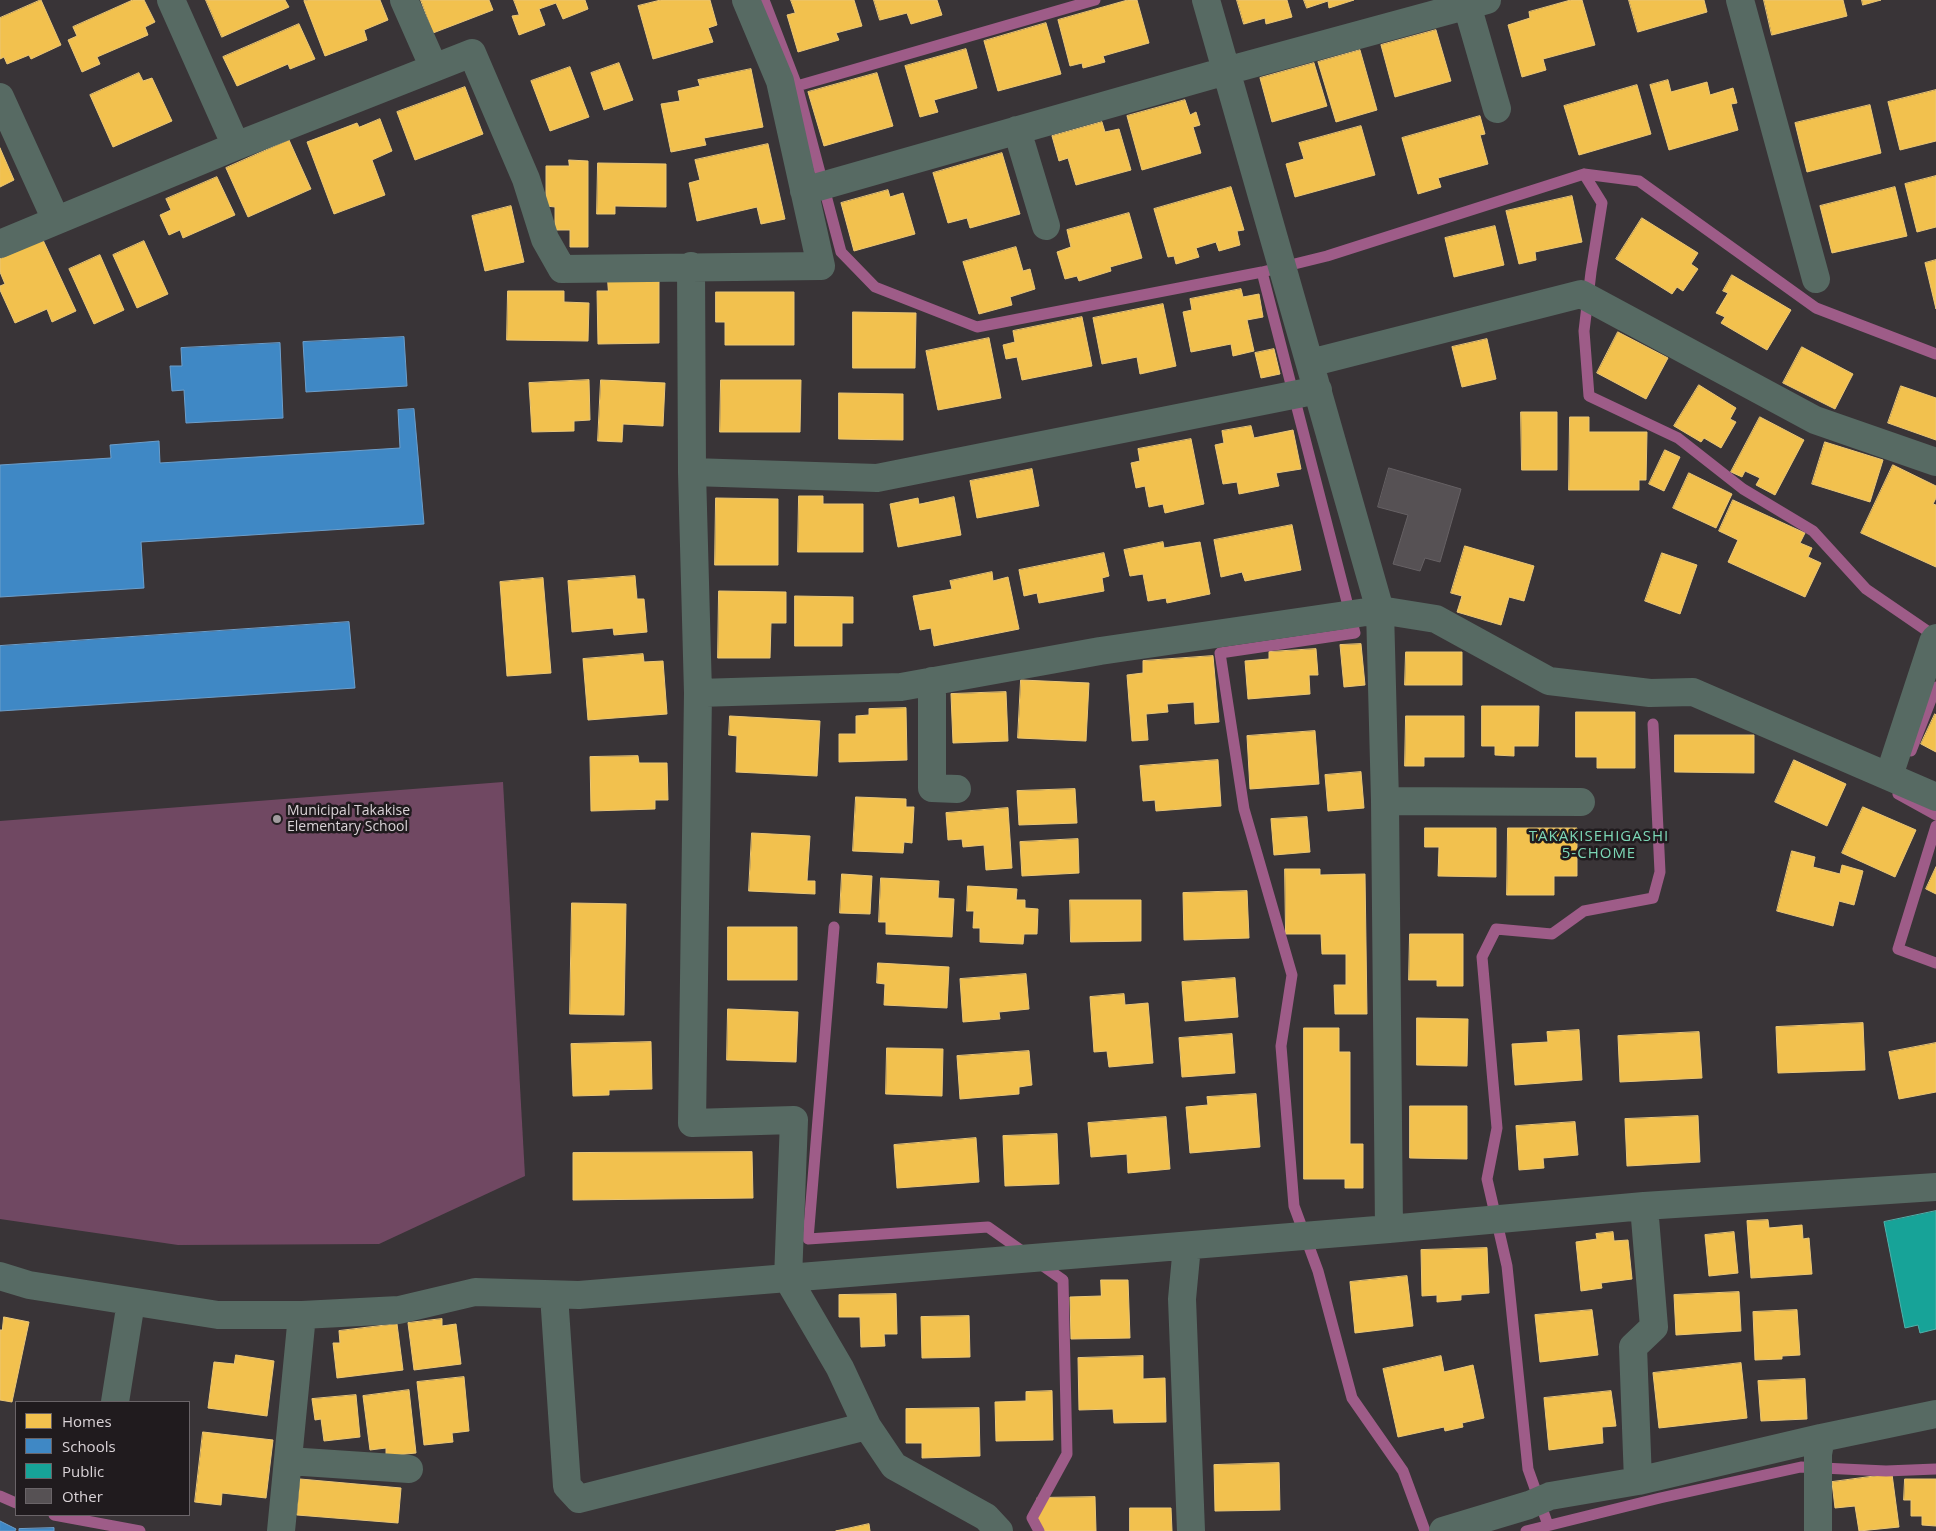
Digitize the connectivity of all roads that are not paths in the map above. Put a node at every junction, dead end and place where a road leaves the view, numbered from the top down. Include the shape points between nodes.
1 (171, 0) edge
2 (404, 0) edge
3 (746, 0) edge
4 (1206, 0) edge
5 (1740, 0) edge
6 (1477, 3) edge
7 (434, 68) junction
8 (1226, 71) junction
9 (0, 97) edge
10 (1497, 109) dead end
11 (1017, 130) junction
12 (236, 146) junction
13 (818, 187) junction
14 (56, 220) junction
15 (1046, 226) dead end
16 (0, 244) edge
17 (691, 266) junction
18 (1816, 279) dead end
19 (1310, 363) junction
20 (1300, 394) junction
21 (1936, 462) edge
22 (692, 472) junction
23 (1360, 613) junction
24 (1934, 640) edge
25 (932, 681) junction
26 (698, 693) junction
27 (1897, 779) junction
28 (957, 789) dead end
29 (1936, 797) edge
30 (1385, 800) junction
31 (1581, 802) dead end
32 (1936, 1187) edge
33 (1644, 1206) junction
34 (1389, 1229) junction
35 (1187, 1246) junction
36 (0, 1276) edge
37 (788, 1279) junction
38 (554, 1295) junction
39 (131, 1302) junction
40 (302, 1315) junction
41 (115, 1401) edge
42 (1936, 1414) edge
43 (867, 1426) junction
44 (1819, 1456) junction
45 (288, 1461) junction
46 (409, 1469) dead end
47 (1638, 1481) junction
48 (281, 1531) edge
49 (999, 1531) edge
50 (1191, 1531) edge
51 (1443, 1531) edge
52 (1818, 1531) edge

1 - 12 street
2 - 7 street
3 - 13 street via 780,81
4 - 8 street
5 - 18 street
6 - 8 street
6 - 10 street
7 - 12 street
7 - 17 street via 472,53 526,179 545,239 562,269
8 - 11 street
8 - 19 street
9 - 14 street
11 - 13 street
11 - 15 street
12 - 14 street
13 - 17 street via 821,266
14 - 16 street
17 - 22 street
19 - 20 street
19 - 21 street via 1589,299 1815,420
20 - 22 street via 877,478
20 - 23 street
22 - 26 street
23 - 25 street via 1100,650
23 - 27 street via 1436,619 1549,681 1650,693 1694,692
23 - 30 street
24 - 27 street
25 - 26 street via 900,687
25 - 28 street via 932,788
26 - 37 street via 692,1123 794,1120
27 - 29 street
30 - 31 street
30 - 34 street
32 - 33 street
33 - 34 street
33 - 47 street via 1654,1328 1633,1347
34 - 35 street
35 - 37 street
35 - 50 street via 1182,1299
36 - 39 street via 29,1285
37 - 38 street
37 - 43 street via 840,1368
38 - 40 street via 475,1292 399,1310
38 - 43 street via 567,1486 579,1499
39 - 40 street via 218,1315
39 - 41 street
40 - 45 street
42 - 44 street
43 - 49 street via 894,1466 986,1516
44 - 47 street
44 - 52 street
45 - 46 street
45 - 48 street
47 - 51 street via 1540,1500

